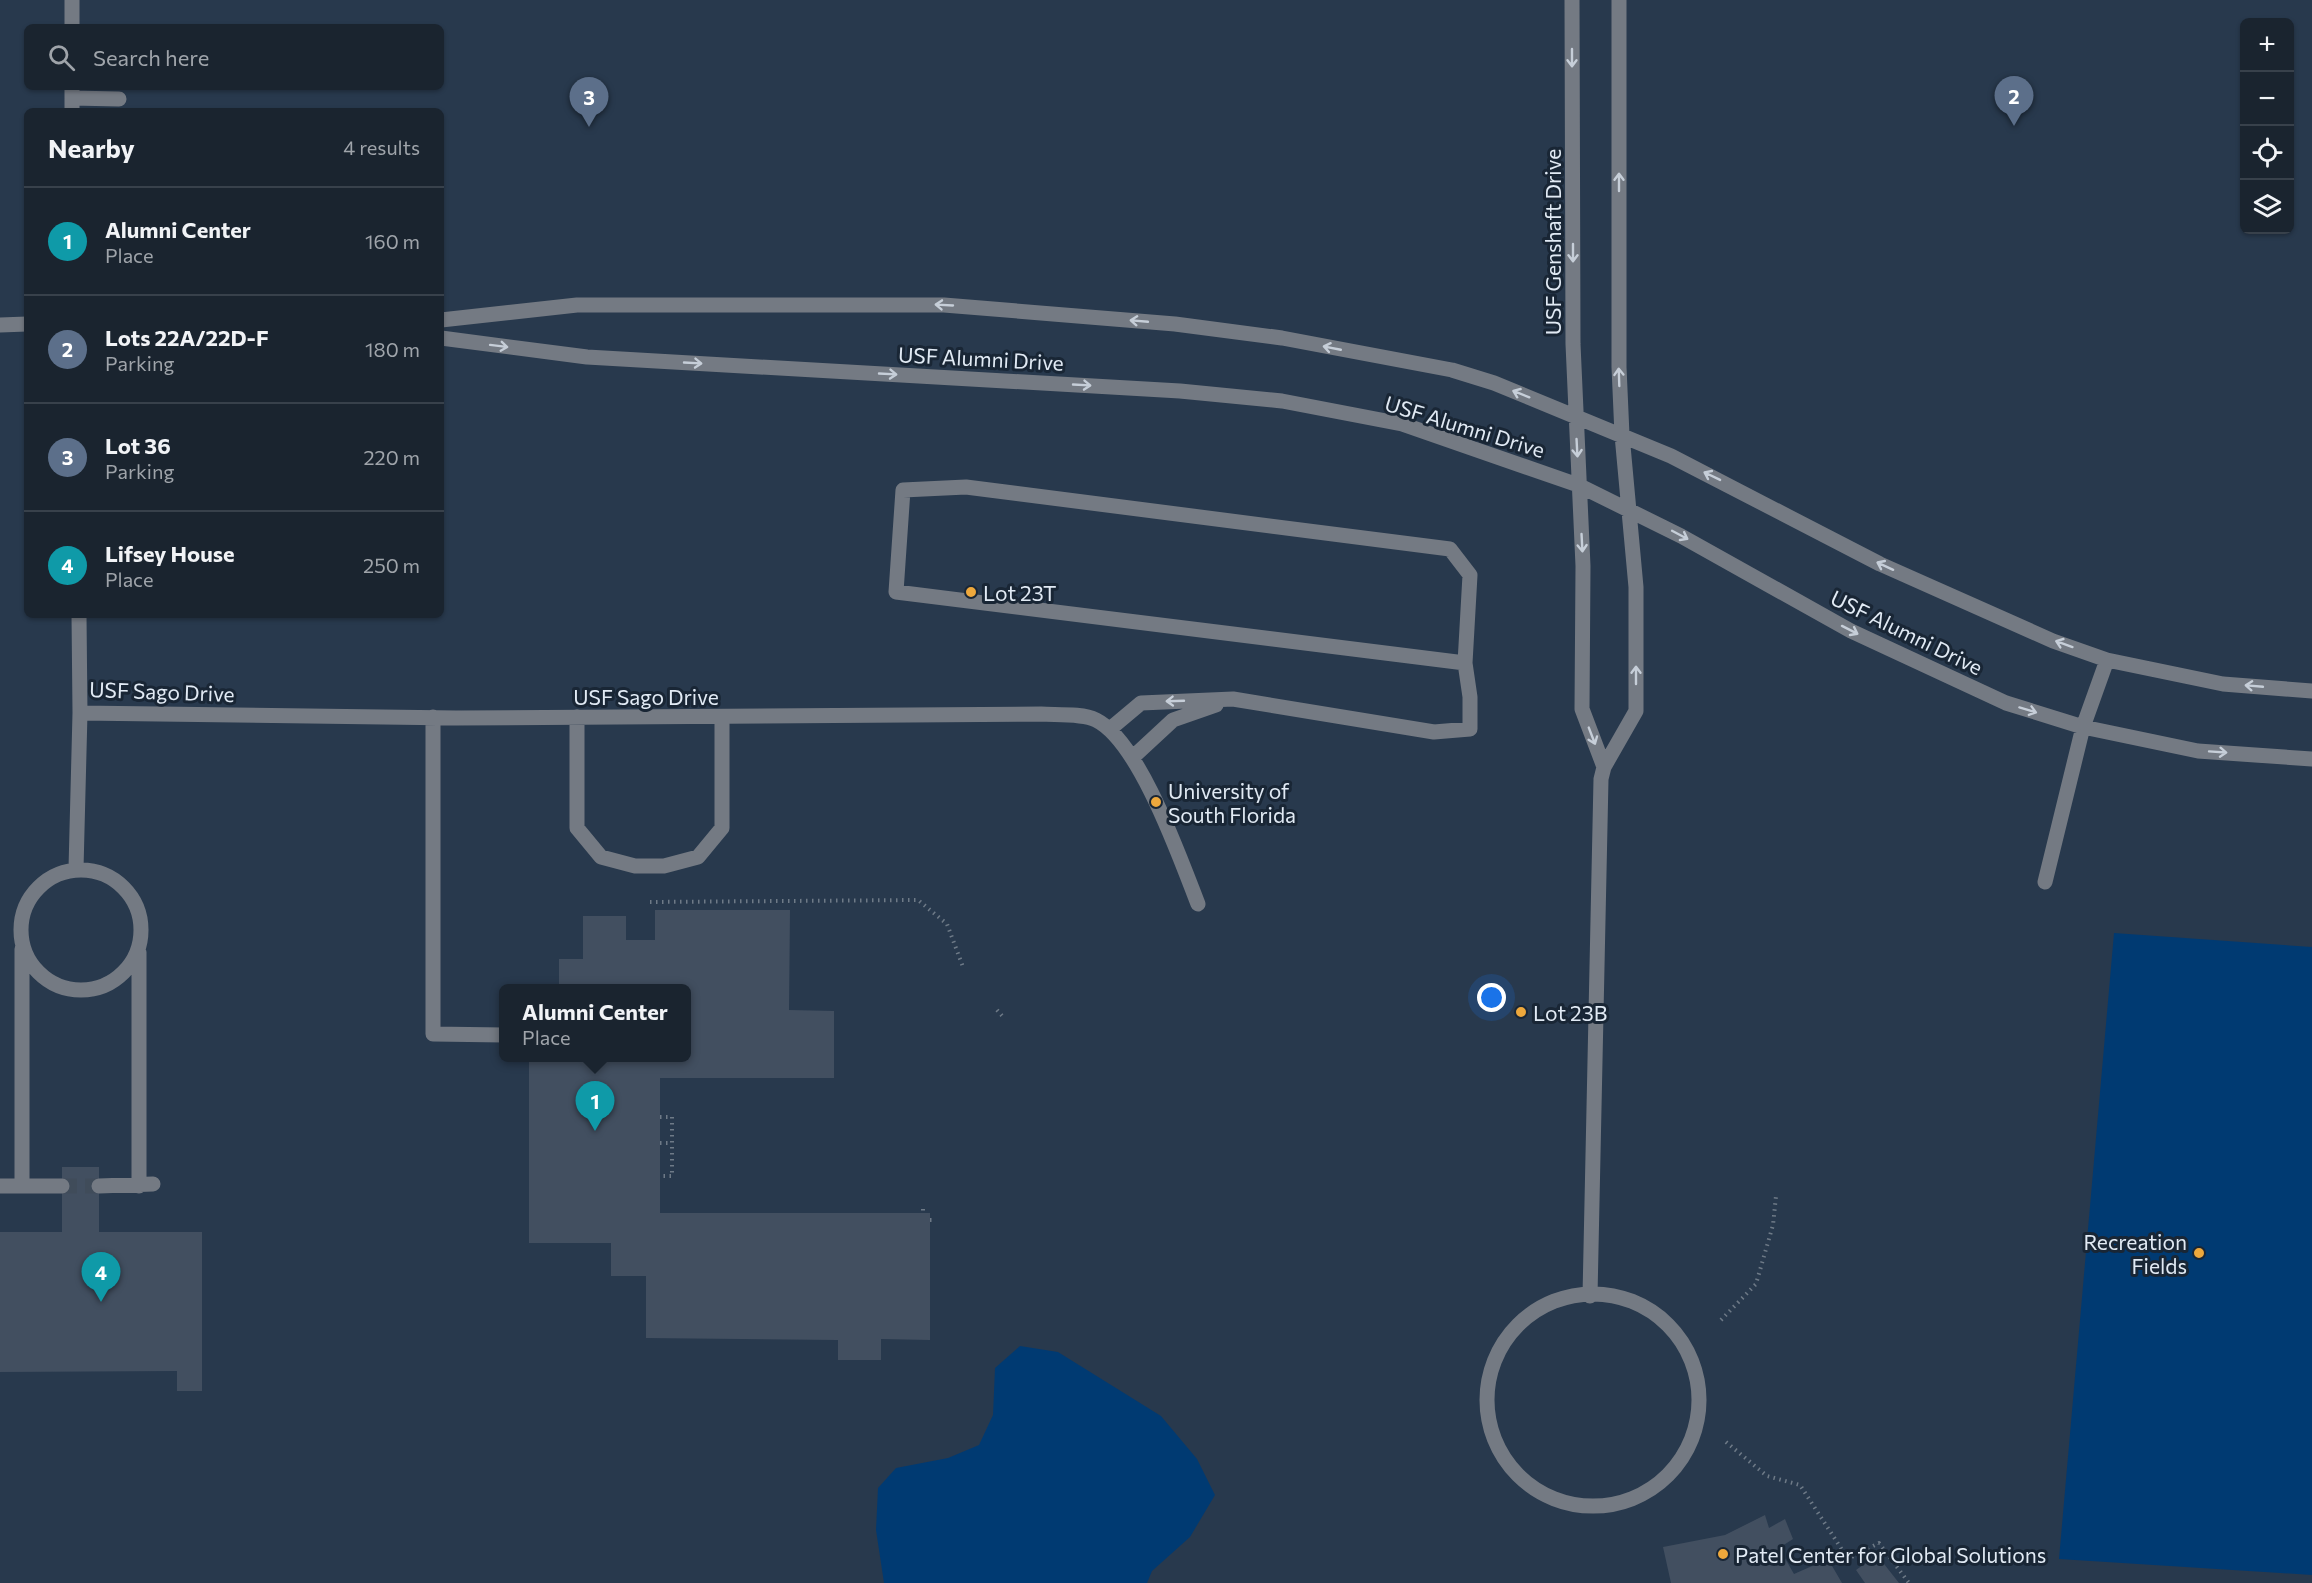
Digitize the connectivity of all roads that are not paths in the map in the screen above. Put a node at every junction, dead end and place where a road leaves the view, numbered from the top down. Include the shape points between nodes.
1 (72, 0) edge
2 (1572, 0) edge
3 (1619, 0) edge
4 (72, 24) edge
5 (72, 99) edge
6 (119, 99) dead end
7 (444, 320) edge
8 (24, 324) edge
9 (0, 325) edge
10 (444, 338) edge
11 (1575, 416) junction
12 (1622, 435) junction
13 (1578, 485) junction
14 (1628, 508) junction
15 (79, 618) edge
16 (2107, 660) junction
17 (1465, 663) junction
18 (2312, 691) edge
19 (1233, 699) junction
20 (80, 713) junction
21 (433, 717) junction
22 (577, 717) junction
23 (722, 717) junction
24 (2083, 727) junction
25 (1110, 729) junction
26 (1132, 758) junction
27 (2312, 759) edge
28 (1604, 767) junction
29 (76, 869) junction
30 (2045, 882) dead end
31 (1198, 903) dead end
32 (22, 944) junction
33 (139, 948) junction
34 (499, 1035) edge
35 (0, 1186) edge
36 (22, 1186) junction
37 (62, 1186) tunnel mouth
38 (99, 1186) tunnel mouth
39 (1590, 1296) junction

1 - 4 street
2 -> 11 street, USF Genshaft Drive
12 -> 3 street
5 - 6 street
11 -> 7 street, USF Alumni Drive via 1452,370 1282,338 1129,320 944,305 577,305
8 - 9 street
10 -> 13 street, USF Alumni Drive via 587,357 1168,390 1282,401 1402,424
11 - 12 street, USF Alumni Drive
11 -> 13 street, USF Genshaft Drive
12 - 14 street
16 -> 12 street, USF Alumni Drive via 1880,564
13 - 14 street, USF Alumni Drive
13 -> 28 street, USF Genshaft Drive via 1583,566 1582,709
14 -> 24 street, USF Alumni Drive via 1851,631 2006,703
28 -> 14 street via 1636,711 1636,587
15 - 20 street, USF Sago Drive
18 -> 16 street, USF Alumni Drive via 2223,684
16 - 24 street
17 - 17 street via 1470,575 1450,549 966,487 903,490 896,592
17 - 19 street via 1470,729 1434,732
19 -> 25 street via 1141,703
19 - 26 street via 1173,720
20 - 21 street, USF Sago Drive
20 - 29 street
21 - 22 street, USF Sago Drive
21 - 34 street via 433,1034
22 - 23 street, USF Sago Drive
22 - 23 street via 577,828 601,857 635,866 664,866 698,857 722,828
23 - 25 street, USF Sago Drive via 1041,714 1094,718
24 -> 27 street, USF Alumni Drive via 2198,751
24 - 30 street
25 - 26 street, USF Sago Drive
26 - 31 street, USF Sago Drive via 1174,840
28 - 39 street via 1600,792
29 - 32 street via 55,874 40,885 24,908
29 - 33 street via 112,877 128,890 142,924
32 - 33 street via 30,962 44,978 75,990 96,989 114,981 130,967
32 - 36 street
33 - 38 street via 146,1185
35 - 36 street
36 - 37 street
39 - 39 street via 1571,1295 1528,1314 1497,1351 1485,1395 1490,1433 1507,1465 1543,1495 1582,1507 1628,1501 1662,1481 1680,1462 1695,1429 1700,1402 1691,1358 1671,1328 1652,1312 1620,1296

